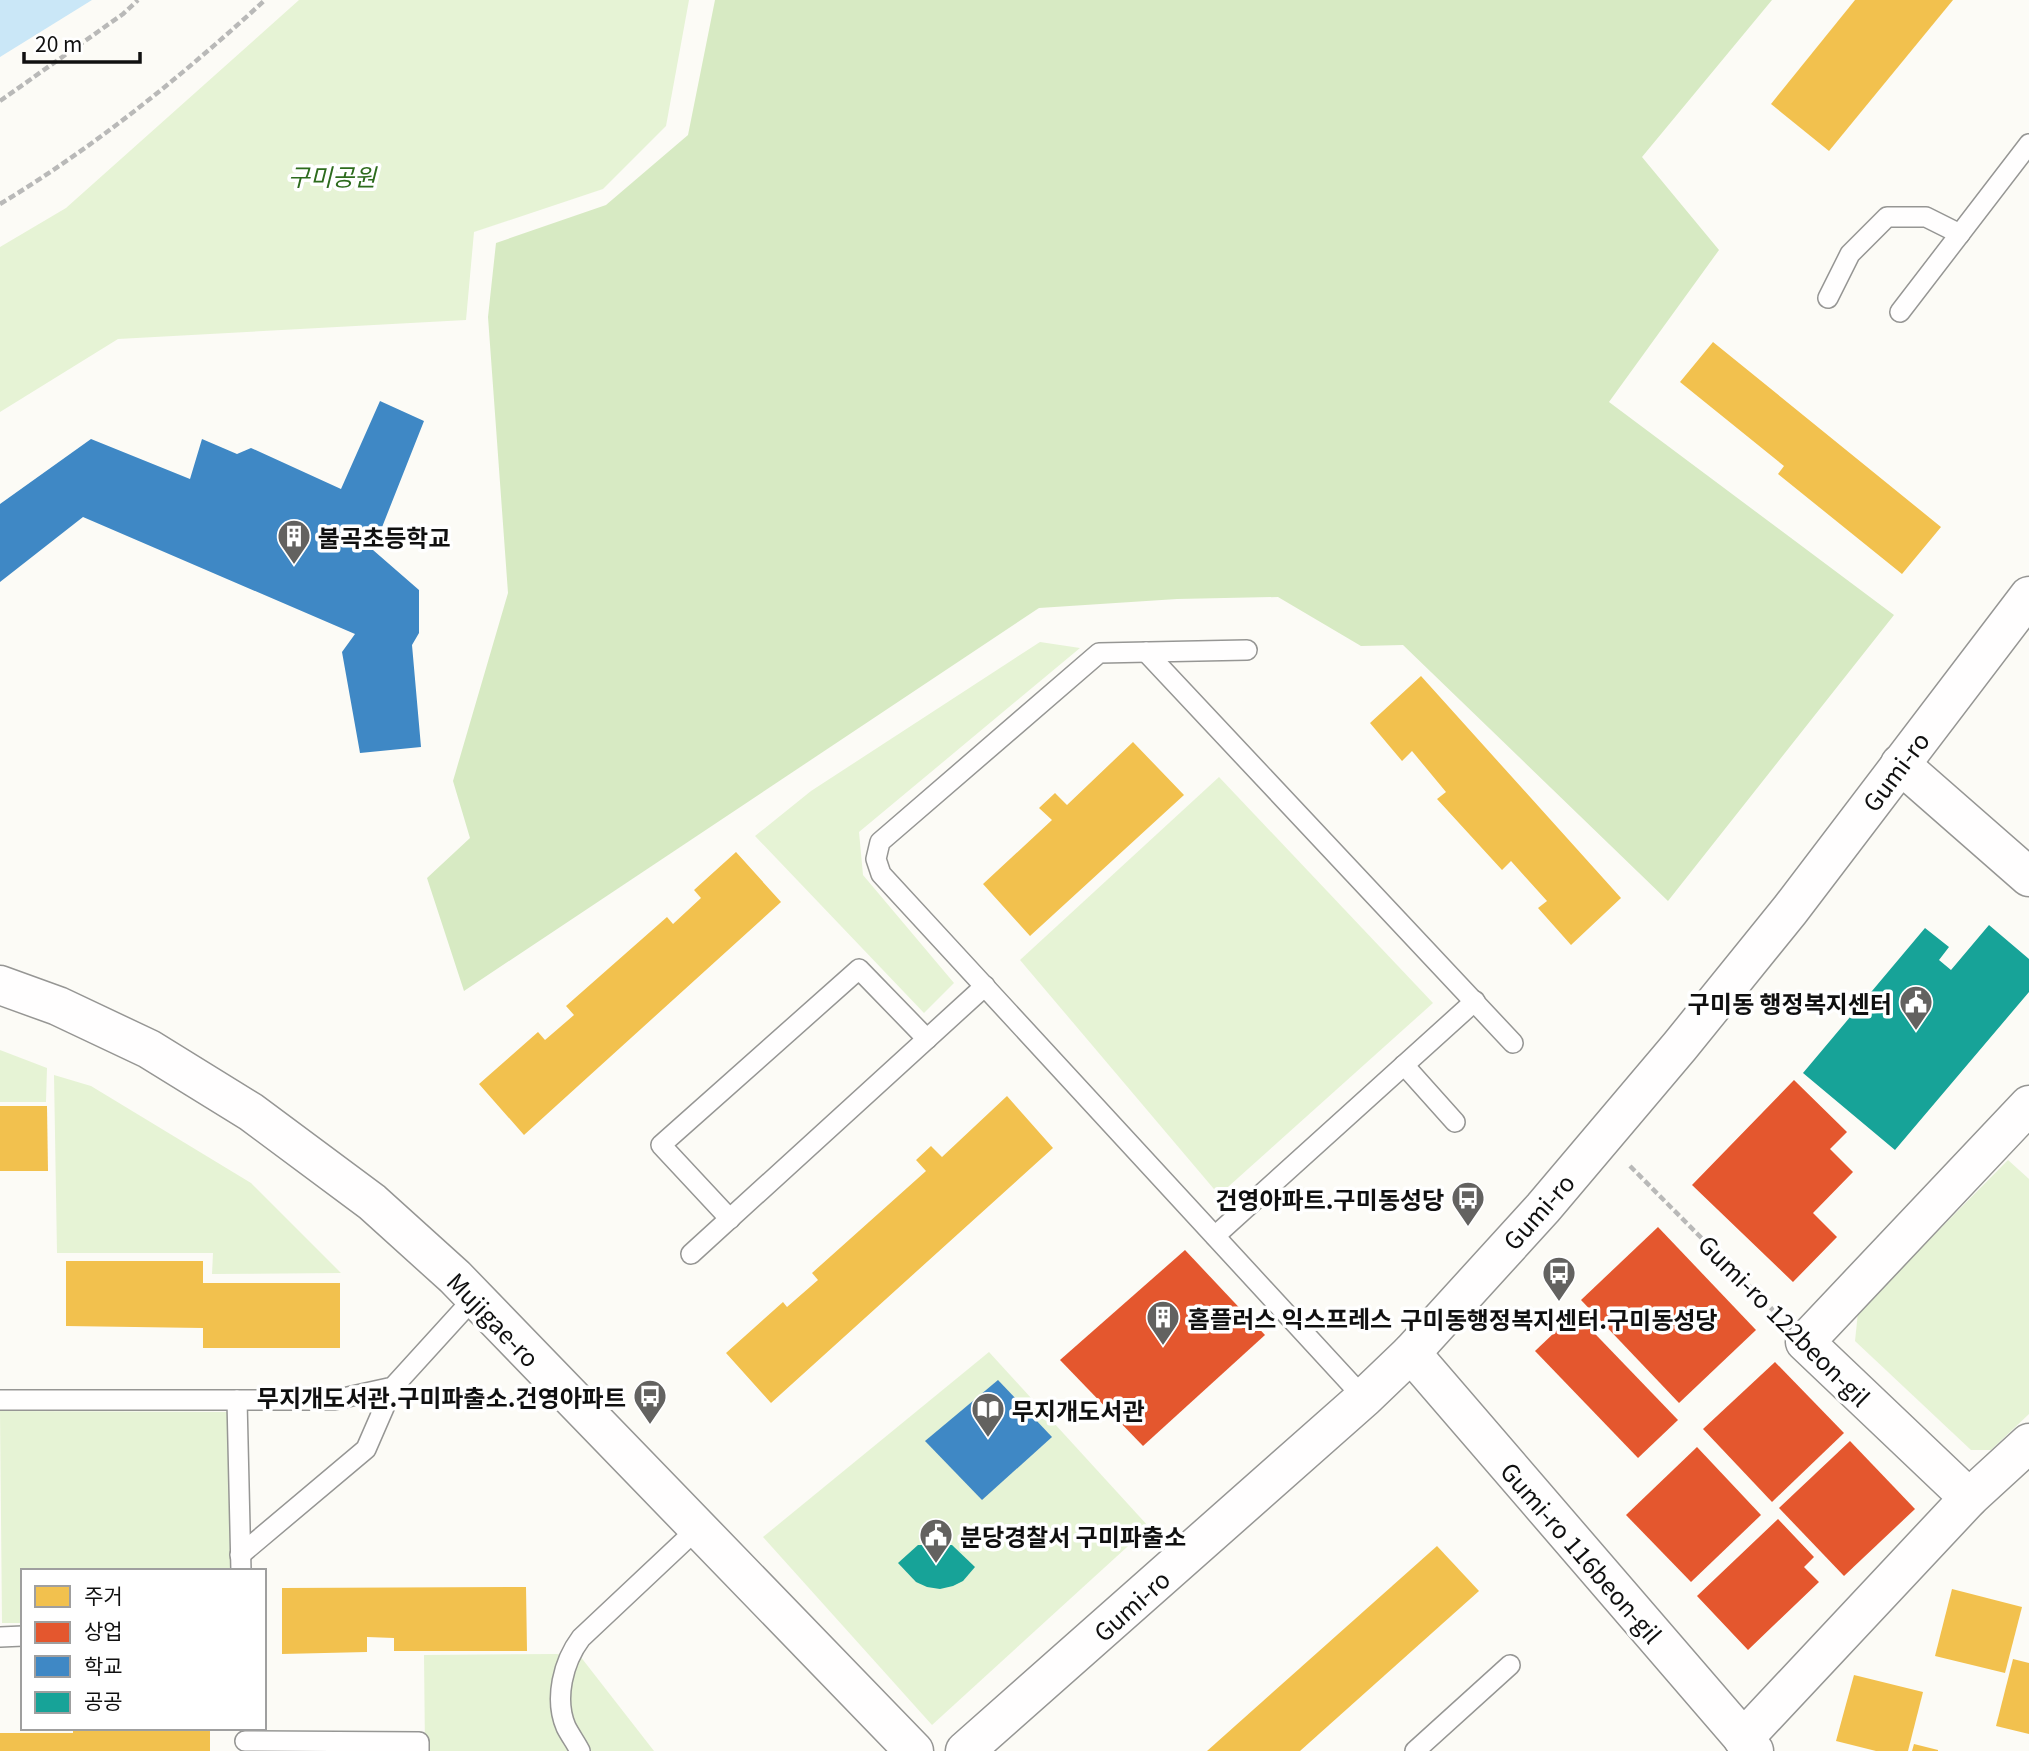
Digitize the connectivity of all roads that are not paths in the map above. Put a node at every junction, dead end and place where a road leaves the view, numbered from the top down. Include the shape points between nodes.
1 (2029, 144) edge
2 (1961, 234) junction
3 (1828, 298) dead end
4 (1900, 312) dead end
5 (2029, 596) edge
6 (1247, 650) dead end
7 (1146, 652) junction
8 (1900, 764) junction
9 (2029, 877) edge
10 (0, 985) edge
11 (985, 986) junction
12 (1475, 1001) junction
13 (927, 1039) junction
14 (1513, 1043) dead end
15 (1404, 1065) junction
16 (2029, 1105) edge
17 (1455, 1122) dead end
18 (730, 1219) junction
19 (1215, 1236) junction
20 (691, 1254) dead end
21 (474, 1298) junction
22 (1411, 1353) junction
23 (393, 1387) junction
24 (1364, 1398) junction
25 (0, 1400) edge
26 (237, 1400) junction
27 (2029, 1443) edge
28 (1969, 1498) junction
29 (698, 1528) junction
30 (240, 1563) edge
31 (21, 1636) edge
32 (0, 1637) edge
33 (1510, 1665) dead end
34 (245, 1740) edge
35 (1748, 1745) edge
36 (419, 1751) edge
37 (580, 1751) edge
38 (914, 1751) edge
39 (965, 1751) edge
40 (1415, 1751) edge

1 - 2 lane
2 - 3 lane via 1926,217 1888,217 1850,254
2 - 4 lane
5 - 8 street, Gumi-ro
6 - 7 lane
7 - 11 lane via 1099,653 880,842 876,859 881,874
7 - 12 lane
8 - 9 street
8 - 22 street, Gumi-ro via 1790,910 1603,1139
10 - 21 street, Mujigae-ro via 58,1006 149,1049 251,1112 372,1202
11 - 13 lane
11 - 19 lane
12 - 14 lane
12 - 15 lane
13 - 18 lane
13 - 18 lane via 859,969 661,1145
15 - 17 lane
15 - 19 lane
16 - 28 street, Gumi-ro 122beon-gil via 1805,1342
18 - 20 lane
19 - 24 lane
21 - 23 lane
21 - 29 street, Mujigae-ro
22 - 24 street, Gumi-ro
22 - 35 street, Gumi-ro 116beon-gil
23 - 26 lane via 334,1400
23 - 30 lane via 366,1449
24 - 39 street, Gumi-ro
25 - 26 lane
26 - 30 lane
27 - 28 street
28 - 35 street
29 - 37 lane via 569,1654 561,1703 565,1726
29 - 38 street, Mujigae-ro
31 - 32 lane
33 - 40 lane
34 - 36 lane via 419,1742

